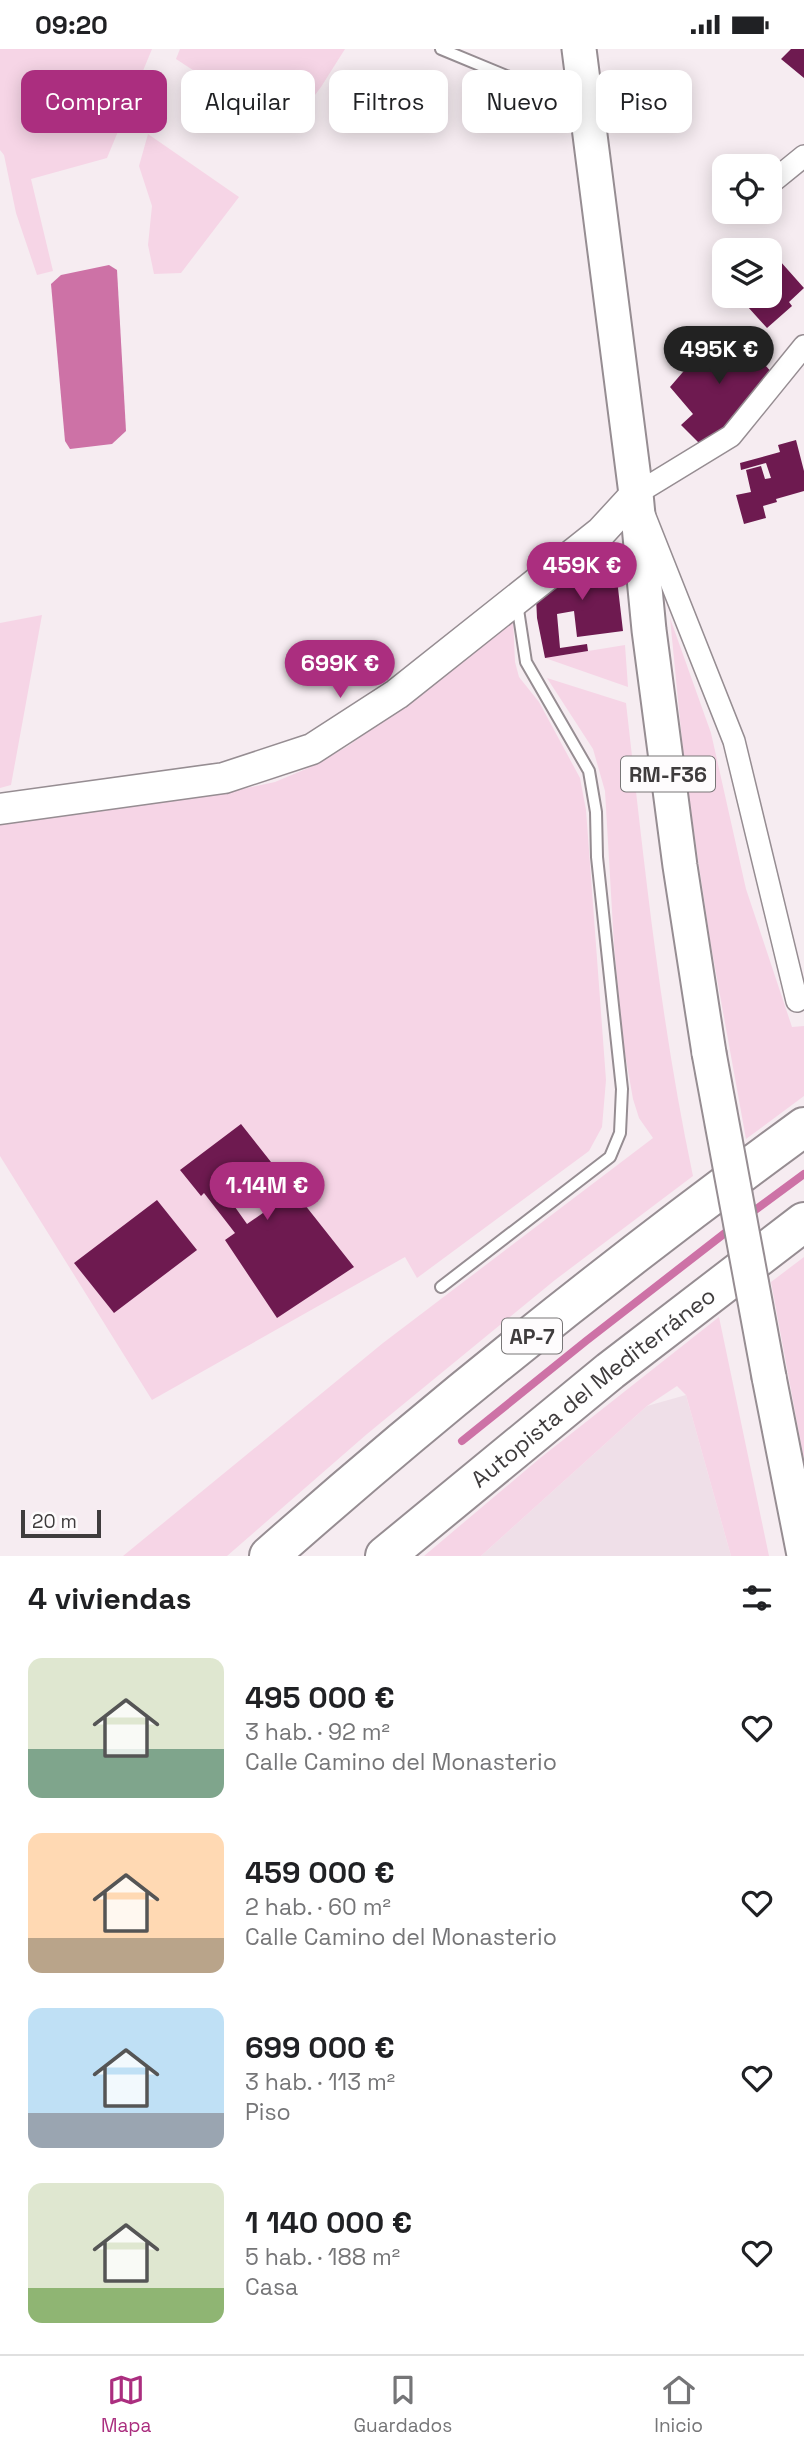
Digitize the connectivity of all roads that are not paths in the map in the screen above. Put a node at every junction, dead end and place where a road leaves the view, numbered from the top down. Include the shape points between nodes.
1 (440, 49) edge
2 (579, 49) edge
3 (586, 101) junction
4 (804, 156) edge
5 (782, 175) edge
6 (804, 346) edge
7 (636, 494) junction
8 (517, 600) junction
9 (0, 809) edge
10 (804, 996) edge
11 (804, 1127) edge
12 (804, 1222) edge
13 (441, 1287) dead end
14 (804, 1555) edge
15 (269, 1556) edge
16 (385, 1556) edge

1 - 3 lane via 550,94
2 - 3 main road, RM-F36
3 - 7 main road, RM-F36
4 - 5 street
6 - 7 street via 731,436
7 - 8 main road via 601,532
7 - 10 street via 734,741 797,1001
7 - 14 main road, RM-F36, bridge via 649,630 709,1053
8 - 9 main road via 397,694 312,749 224,778
8 - 13 lane via 526,662 589,771 622,1089 620,1133 610,1157
11 - 15 highway, AP-7 via 562,1311
12 - 16 highway, Autopista del Mediterráneo via 610,1371

